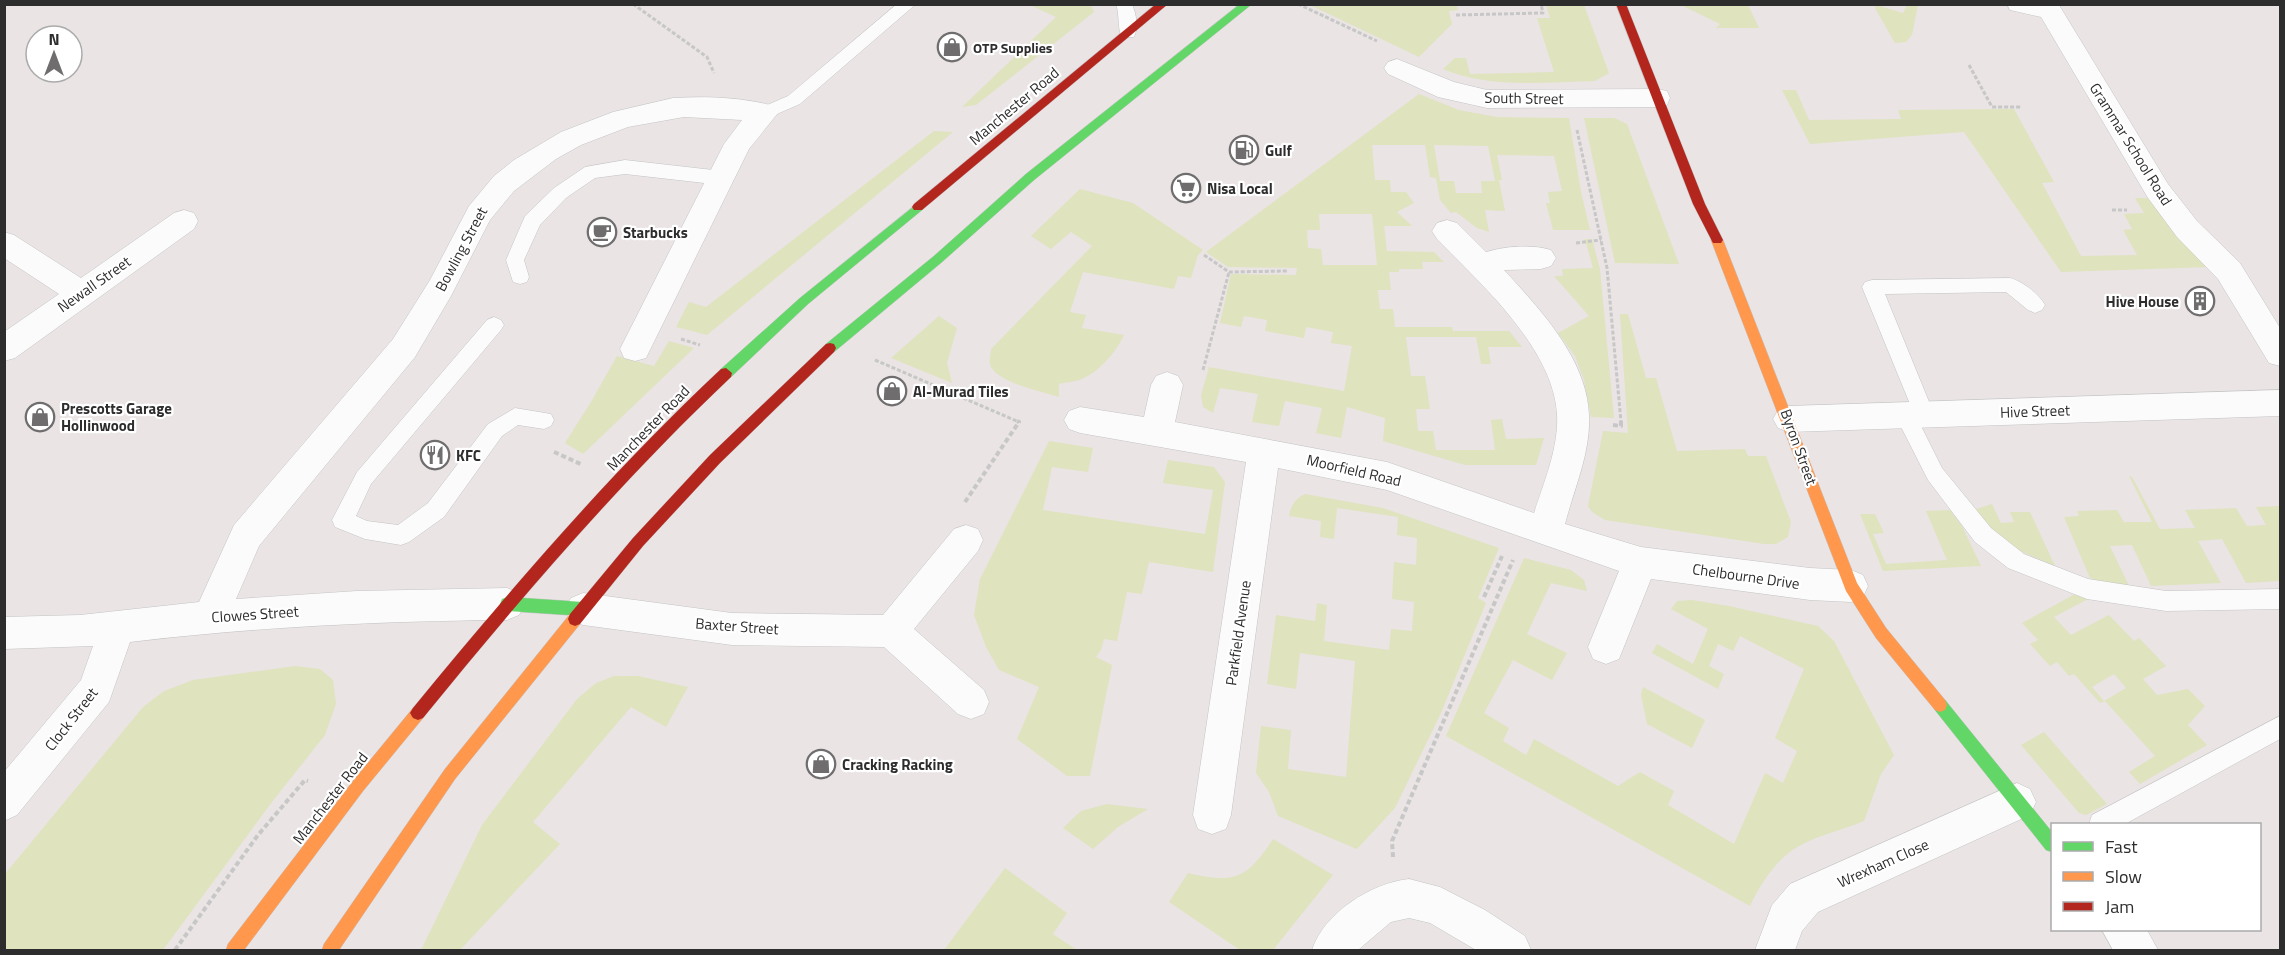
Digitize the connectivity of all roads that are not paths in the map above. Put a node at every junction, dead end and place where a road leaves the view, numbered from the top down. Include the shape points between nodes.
1 (908, 4) edge
2 (1124, 4) edge
3 (1163, 4) edge
4 (1247, 4) edge
5 (1621, 4) edge
6 (2019, 4) edge
7 (1128, 33) junction
8 (1397, 68) dead end
9 (1657, 98) junction
10 (764, 113) junction
11 (722, 178) junction
12 (184, 220) dead end
13 (1447, 231) dead end
14 (4, 243) edge
15 (1541, 258) dead end
16 (1481, 266) junction
17 (520, 277) dead end
18 (81, 293) junction
19 (2035, 305) dead end
20 (494, 325) dead end
21 (4, 349) edge
22 (635, 349) dead end
23 (2280, 354) edge
24 (1167, 385) dead end
25 (2280, 403) edge
26 (1915, 415) junction
27 (1789, 419) junction
28 (544, 420) dead end
29 (1080, 420) dead end
30 (1156, 433) junction
31 (1264, 451) junction
32 (963, 524) road end
33 (1546, 531) junction
34 (1641, 562) junction
35 (1851, 586) junction
36 (2280, 598) edge
37 (507, 604) junction
38 (583, 609) junction
39 (210, 617) junction
40 (118, 626) junction
41 (891, 631) junction
42 (4, 633) edge
43 (1606, 647) dead end
44 (970, 702) dead end
45 (2280, 727) edge
46 (4, 802) edge
47 (2017, 802) junction
48 (1212, 815) dead end
49 (2105, 823) edge
50 (2051, 843) edge
51 (2122, 931) edge
52 (234, 951) edge
53 (330, 951) edge
54 (1332, 951) edge
55 (1511, 951) edge
56 (1775, 951) edge
57 (2138, 951) edge

1 - 10 lane via 794,100
2 - 7 lane
3 - 7 main road, Manchester Road
4 - 38 main road via 1030,177 835,343 715,459
5 - 9 main road, Byron Street
6 - 23 street, Grammar School Road via 2050,11 2158,191 2187,229 2229,271
7 - 37 main road, Manchester Road via 804,301 675,419
8 - 9 street, South Street via 1447,90 1487,99
9 - 27 main road, Byron Street
10 - 11 street via 738,144
10 - 39 street, Bowling Street via 674,108 631,116 585,132 506,180 485,204 404,348 246,536
11 - 17 lane via 625,167 591,172 560,193 532,221 515,260
11 - 22 street
12 - 18 street, Newall Street
13 - 16 street
14 - 18 street
15 - 16 street via 1501,258
16 - 33 street via 1552,351 1570,392 1570,441
18 - 21 street, Newall Street
19 - 26 lane via 2010,285 1872,287
20 - 28 lane via 364,478 343,520 364,530 401,535 436,510 495,430 515,416
24 - 30 street
25 - 26 street, Hive Street
26 - 27 street, Hive Street
26 - 36 lane via 1935,474 1983,535 2016,561 2087,589 2166,601
27 - 35 main road, Byron Street
29 - 30 street, Moorfield Road
30 - 31 street, Moorfield Road
31 - 33 street, Moorfield Road via 1387,476
31 - 48 street, Parkfield Avenue
32 - 41 street
33 - 34 street, Chelbourne Drive
34 - 35 street, Chelbourne Drive
34 - 43 street
35 - 47 main road, Byron Street via 1881,633
37 - 38 main road
37 - 39 street, Clowes Street via 402,604
37 - 52 main road, Manchester Road via 358,786
38 - 41 street, Baxter Street via 732,629
38 - 53 main road via 450,774
39 - 40 street, Clowes Street
40 - 42 street, Clowes Street via 43,635
40 - 46 street, Clock Street via 96,690
41 - 44 street
45 - 49 lane
47 - 50 main road, Byron Street
47 - 56 street, Wrexham Close via 1804,898 1786,919
51 - 57 street
54 - 55 street via 1376,907 1398,899 1424,901

